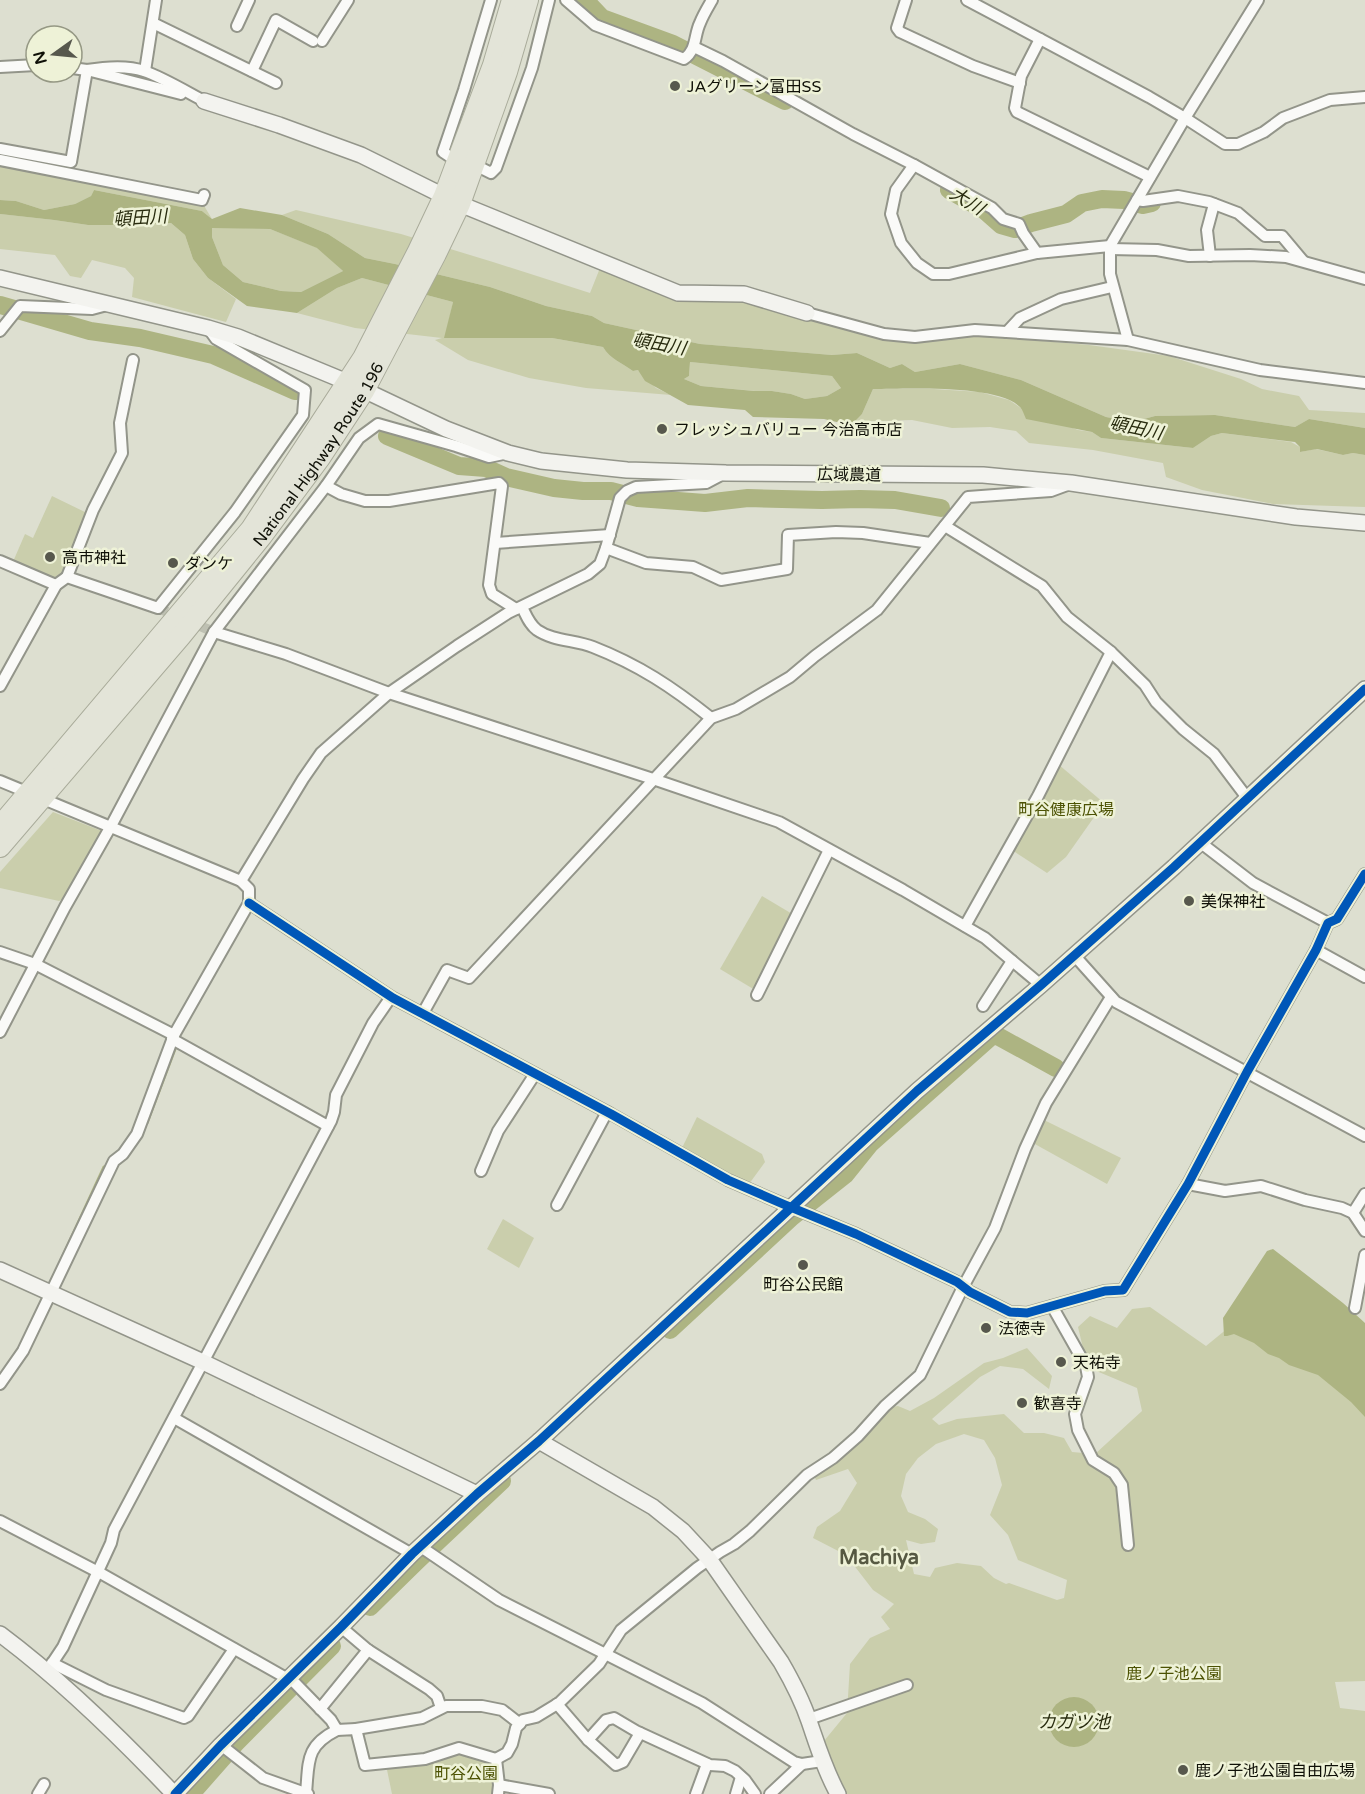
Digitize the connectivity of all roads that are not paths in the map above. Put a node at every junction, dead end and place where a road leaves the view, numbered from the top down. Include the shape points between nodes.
1 (156, 0) edge
2 (249, 0) edge
3 (348, 0) edge
4 (491, 0) edge
5 (512, 0) edge
6 (528, 0) edge
7 (549, 0) edge
8 (566, 0) edge
9 (712, 0) edge
10 (906, 0) edge
11 (967, 0) edge
12 (1258, 0) edge
13 (153, 23) junction
14 (237, 26) dead end
15 (1040, 39) junction
16 (694, 47) junction
17 (24, 66) edge
18 (0, 67) edge
19 (84, 69) edge
20 (87, 69) junction
21 (145, 71) junction
22 (252, 71) junction
23 (276, 83) dead end
24 (1020, 83) junction
25 (1365, 97) edge
26 (204, 101) junction
27 (1185, 118) junction
28 (0, 149) edge
29 (449, 156) dead end
30 (0, 160) edge
31 (914, 165) junction
32 (483, 170) dead end
33 (1150, 177) junction
34 (204, 195) dead end
35 (452, 200) junction
36 (1137, 200) junction
37 (1214, 204) junction
38 (1110, 248) junction
39 (1037, 253) junction
40 (1210, 256) junction
41 (1303, 261) junction
42 (0, 278) edge
43 (1365, 279) edge
44 (1112, 287) junction
45 (109, 304) junction
46 (807, 313) joint
47 (208, 328) junction
48 (0, 331) edge
49 (1007, 332) junction
50 (1128, 340) junction
51 (133, 360) dead end
52 (1365, 382) edge
53 (355, 387) junction
54 (508, 453) junction
55 (726, 473) junction
56 (1071, 483) junction
57 (326, 486) junction
58 (1365, 523) edge
59 (945, 526) junction
60 (610, 535) junction
61 (495, 543) junction
62 (930, 543) junction
63 (606, 548) junction
64 (0, 561) edge
65 (67, 577) junction
66 (56, 585) junction
67 (519, 608) junction
68 (214, 632) junction
69 (1111, 652) junction
70 (3, 674) edge
71 (0, 686) edge
72 (1365, 689) edge
73 (389, 693) junction
74 (711, 718) junction
75 (653, 779) junction
76 (0, 781) edge
77 (36, 795) junction
78 (1248, 799) junction
79 (0, 826) edge
80 (111, 826) junction
81 (1201, 843) junction
82 (0, 847) edge
83 (829, 850) junction
84 (1365, 874) edge
85 (241, 881) junction
86 (249, 903) junction
87 (1328, 923) junction
88 (965, 926) junction
89 (1316, 950) junction
90 (0, 952) edge
91 (1074, 956) junction
92 (1012, 961) junction
93 (35, 964) junction
94 (1365, 977) edge
95 (1041, 985) junction
96 (757, 995) dead end
97 (391, 997) junction
98 (1111, 997) junction
99 (983, 1006) dead end
100 (423, 1013) junction
101 (0, 1032) edge
102 (173, 1037) junction
103 (1247, 1072) junction
104 (535, 1074) junction
105 (607, 1112) junction
106 (328, 1126) junction
107 (1365, 1136) edge
108 (481, 1171) dead end
109 (1188, 1184) junction
110 (1365, 1194) edge
111 (557, 1205) dead end
112 (792, 1207) junction
113 (1353, 1213) junction
114 (1365, 1231) edge
115 (1365, 1255) edge
116 (0, 1270) edge
117 (963, 1287) junction
118 (50, 1292) junction
119 (1052, 1306) junction
120 (1356, 1308) dead end
121 (203, 1362) junction
122 (0, 1384) edge
123 (174, 1418) junction
124 (539, 1441) junction
125 (477, 1494) junction
126 (0, 1521) edge
127 (1128, 1545) dead end
128 (416, 1550) junction
129 (709, 1559) junction
130 (98, 1573) junction
131 (341, 1627) junction
132 (0, 1634) edge
133 (234, 1649) junction
134 (368, 1650) junction
135 (606, 1654) junction
136 (49, 1667) junction
137 (288, 1679) junction
138 (907, 1685) dead end
139 (557, 1704) junction
140 (441, 1708) junction
141 (320, 1709) junction
142 (809, 1719) junction
143 (520, 1724) junction
144 (356, 1729) junction
145 (337, 1731) junction
146 (640, 1733) junction
147 (588, 1740) junction
148 (221, 1745) junction
149 (496, 1759) junction
150 (822, 1761) junction
151 (707, 1764) junction
152 (802, 1764) junction
153 (741, 1777) junction
154 (499, 1790) edge
155 (175, 1794) edge
156 (307, 1794) edge
157 (549, 1794) edge
158 (696, 1794) edge
159 (736, 1794) edge
160 (755, 1794) edge
161 (770, 1794) edge
162 (838, 1794) edge

1 - 13 street
2 - 14 street
3 - 22 street via 317,41 276,20
4 - 29 street via 443,152
5 - 35 highway, National Highway Route 196
6 - 35 highway, National Highway Route 196 via 507,72
7 - 32 street via 532,68 496,168 491,173
8 - 16 street via 595,24 684,59
9 - 16 street via 699,24
10 - 24 street via 897,28 900,32
11 - 15 street
12 - 27 street
13 - 21 street
13 - 22 street
15 - 24 street
15 - 27 street
16 - 31 street
17 - 18 street
19 - 20 street
20 - 21 street
20 - 26 street
20 - 28 street via 71,162
21 - 26 street
22 - 23 street
24 - 33 street via 1017,112
25 - 27 street via 1330,100 1283,118 1238,144 1225,144
26 - 35 street via 361,155
27 - 33 street
30 - 34 street via 202,200
31 - 39 street via 992,208 1003,219 1019,224
31 - 39 street via 896,190 891,214 901,243 917,263 933,274 949,274
33 - 36 street
35 - 46 street via 678,293 744,294
35 - 53 highway, National Highway Route 196
36 - 37 street via 1178,196
36 - 38 street
37 - 40 street via 1207,230
37 - 41 street via 1238,213 1264,236 1282,236
38 - 39 street
38 - 40 street
38 - 44 street
40 - 41 street via 1268,256
41 - 43 street
42 - 45 street, 広域農道
44 - 49 street via 1061,299 1020,318
44 - 50 street
45 - 47 street, 広域農道
45 - 48 street via 92,309 20,306
46 - 49 street via 884,334 915,337 975,330
47 - 53 street, 広域農道
47 - 65 street via 216,339 305,390 303,415 235,512 158,608
49 - 50 street
50 - 52 street via 1260,370
51 - 65 street via 120,423 122,453 93,510
53 - 54 street, 広域農道
53 - 77 highway, National Highway Route 196 via 320,458 262,536 181,636
54 - 55 street, 広域農道 via 605,468
54 - 57 street via 489,457 378,424 359,438
55 - 56 street, 広域農道 via 983,476
55 - 60 street via 706,483 636,487 627,491 620,498
56 - 58 street, 広域農道 via 1296,518
56 - 59 street via 1051,491 968,497
57 - 61 street via 365,501 389,501 499,483 502,486
57 - 68 street
59 - 62 street
59 - 69 street via 1042,586 1067,617
60 - 61 street
60 - 63 street
61 - 67 street via 489,585 492,594
62 - 63 street via 864,533 788,535 788,569 721,580 693,567 646,563
62 - 74 street via 877,610 790,677 736,709
63 - 67 street via 600,564 588,574
64 - 66 street
65 - 66 street
66 - 70 street
67 - 73 street
67 - 74 street via 534,628 624,659 668,685
68 - 73 street
68 - 80 street
69 - 78 street via 1183,729 1214,754
69 - 88 street via 1038,796
70 - 71 street
72 - 78 street
73 - 75 street
73 - 85 street via 321,753
74 - 75 street
75 - 83 street via 779,822
75 - 100 street via 469,978 447,970
76 - 77 street
77 - 79 highway, National Highway Route 196
77 - 80 street
77 - 82 highway, National Highway Route 196
78 - 81 street
80 - 85 street
80 - 93 street
81 - 87 street via 1253,882
81 - 91 street
83 - 88 street
83 - 96 street
84 - 87 street via 1337,919
85 - 86 street via 249,889
86 - 97 street
86 - 102 street
87 - 89 street
88 - 92 street
89 - 94 street
89 - 103 street
90 - 93 street
91 - 95 street
91 - 98 street
92 - 95 street
92 - 99 street
93 - 101 street
93 - 102 street
95 - 112 street via 917,1091
97 - 100 street
97 - 106 street via 336,1095
98 - 103 street
98 - 117 street via 1046,1103 995,1228
100 - 104 street
102 - 106 street
102 - 118 street via 137,1134 113,1164
103 - 107 street
103 - 109 street
104 - 105 street
104 - 108 street via 498,1131
105 - 111 street
105 - 112 street via 728,1180
106 - 121 street
109 - 113 street via 1225,1191 1261,1186
109 - 119 street via 1123,1290
110 - 113 street
112 - 117 street
112 - 124 street
113 - 114 street
115 - 120 street
116 - 118 street
117 - 119 street via 1010,1312 1027,1314
117 - 129 street via 920,1375 750,1531
118 - 121 street
118 - 122 street via 23,1351
119 - 127 street via 1086,1366 1088,1377 1076,1414 1078,1430 1093,1460 1114,1473 1122,1485
121 - 123 street
121 - 125 street
123 - 128 street
123 - 130 street via 114,1530
124 - 125 street
124 - 129 street via 654,1507
125 - 128 street
126 - 130 street
128 - 131 street
128 - 135 street via 499,1600
129 - 135 street via 621,1630
129 - 142 street via 781,1662
130 - 133 street
130 - 136 street via 63,1647
131 - 134 street
131 - 137 street
132 - 136 street
133 - 136 street via 184,1718
133 - 137 street
134 - 140 street via 429,1689
134 - 141 street
135 - 139 street
135 - 152 street via 702,1703
136 - 155 street
137 - 141 street
137 - 148 street
138 - 142 street
139 - 143 street
139 - 147 street
140 - 143 street via 482,1706 502,1710
140 - 144 street via 422,1718
141 - 145 street
142 - 150 street
143 - 149 street via 507,1753
144 - 145 street
144 - 149 street via 365,1765 425,1759 459,1748
145 - 156 street via 314,1746 308,1760
146 - 147 street via 614,1718 606,1720
146 - 147 street via 623,1762 616,1766
146 - 151 street
148 - 155 street
148 - 156 street via 263,1778
149 - 154 street
150 - 152 street
150 - 162 street
151 - 153 street via 725,1766
151 - 158 street
152 - 161 street
153 - 159 street
153 - 160 street
154 - 157 street

